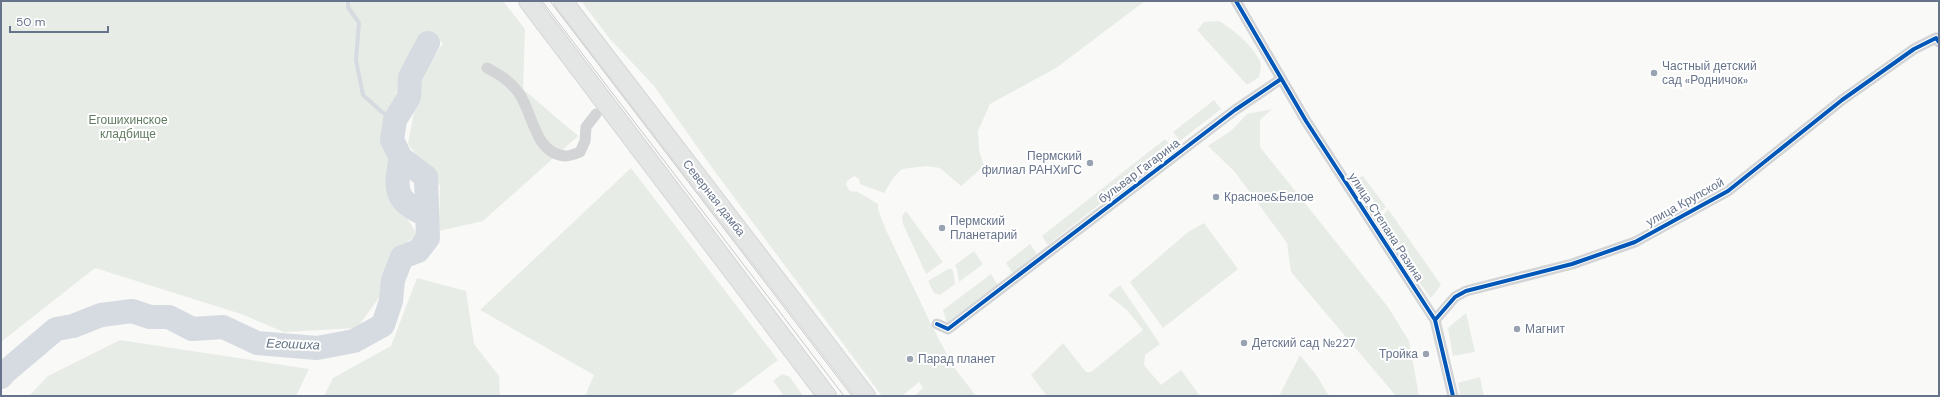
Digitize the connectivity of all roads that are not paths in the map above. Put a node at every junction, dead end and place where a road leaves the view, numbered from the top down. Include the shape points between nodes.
1 (528, 1) edge
2 (562, 1) edge
3 (1236, 1) edge
4 (1939, 42) edge
5 (487, 68) dead end
6 (1281, 79) junction
7 (596, 114) dead end
8 (1435, 320) junction
9 (937, 324) dead end
10 (866, 395) edge
11 (827, 396) edge
12 (1453, 396) edge

1 - 11 main road
2 - 10 main road, Северная дамба
3 - 6 street
4 - 8 street, улица Крупской via 1936,38 1914,49 1855,90 1728,191 1635,242 1572,264 1466,292 1455,297
5 - 7 street via 506,77 519,93 538,135 550,152 565,156 580,152 586,127
6 - 8 street, улица Степана Разина
6 - 9 street, бульвар Гагарина via 1235,110 948,329
8 - 12 street, улица Степана Разина

